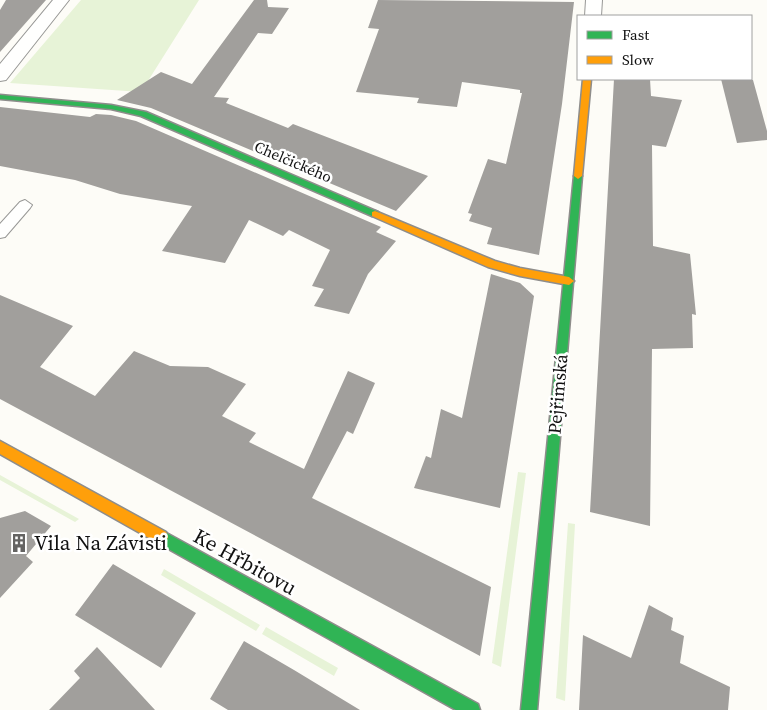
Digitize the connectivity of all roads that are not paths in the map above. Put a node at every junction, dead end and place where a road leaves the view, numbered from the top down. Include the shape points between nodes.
1 (62, 0) edge
2 (594, 0) edge
3 (593, 15) edge
4 (0, 76) edge
5 (587, 80) edge
6 (0, 97) edge
7 (25, 206) dead end
8 (0, 233) edge
9 (569, 281) junction
10 (0, 447) edge
11 (472, 710) edge
12 (529, 710) edge

1 - 4 street
2 - 3 street
5 - 9 street, Pejřimská
6 - 9 street, Chelčického via 143,114 492,264
7 - 8 lane
9 - 12 street, Pejřimská
10 - 11 street, Ke Hřbitovu

